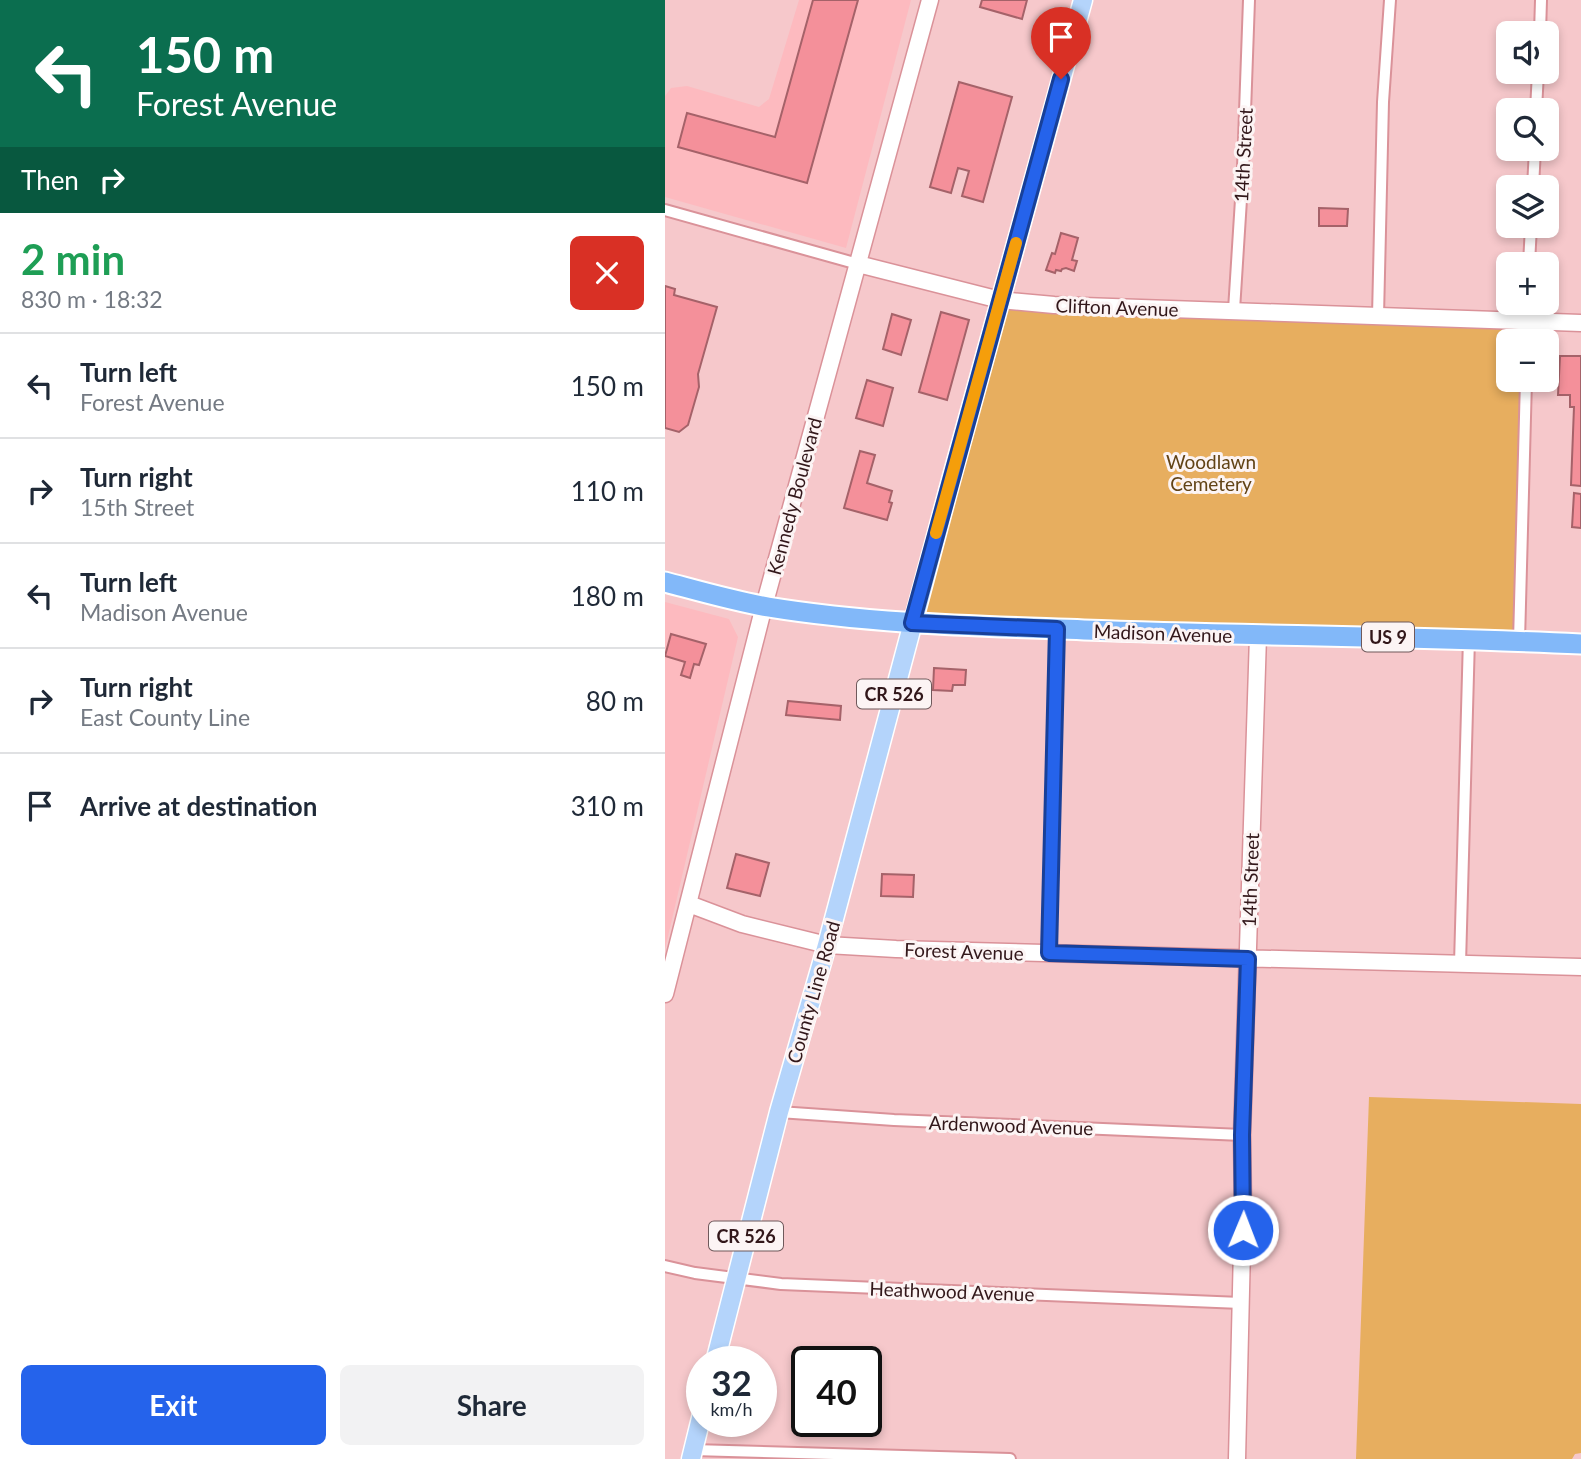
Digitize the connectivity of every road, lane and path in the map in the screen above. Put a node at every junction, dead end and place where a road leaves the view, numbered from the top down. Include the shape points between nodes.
1 (930, 0) edge
2 (1083, 0) edge
3 (1249, 0) edge
4 (1390, 0) edge
5 (1541, 0) edge
6 (1540, 21) edge
7 (665, 210) edge
8 (858, 264) junction
9 (1000, 300) junction
10 (1234, 310) junction
11 (1527, 315) edge
12 (1378, 316) junction
13 (1527, 321) junction
14 (1581, 323) edge
15 (1527, 329) edge
16 (1526, 392) edge
17 (665, 582) edge
18 (764, 606) junction
19 (912, 623) junction
20 (1057, 629) junction
21 (1258, 636) junction
22 (1469, 638) junction
23 (1519, 641) junction
24 (1581, 644) edge
25 (689, 904) junction
26 (827, 945) junction
27 (1049, 953) junction
28 (1248, 959) junction
29 (1460, 964) junction
30 (1581, 967) edge
31 (665, 994) edge
32 (779, 1112) junction
33 (1242, 1135) junction
34 (665, 1266) edge
35 (735, 1279) junction
36 (1241, 1303) junction
37 (719, 1346) edge
38 (696, 1437) edge
39 (692, 1455) edge
40 (1010, 1459) edge
41 (1237, 1459) edge

1 - 8 street, Kennedy Boulevard
2 - 9 main road, CR 526
3 - 10 street, 14th Street
4 - 12 street
5 - 6 street
7 - 8 street, Clifton Avenue
8 - 9 street, Clifton Avenue
8 - 18 street, Kennedy Boulevard
9 - 10 street, Clifton Avenue via 1055,306
9 - 19 main road, CR 526
10 - 12 street, Clifton Avenue
11 - 13 street
12 - 13 street, Clifton Avenue
13 - 14 street, Clifton Avenue
13 - 15 street
16 - 23 street
17 - 18 highway, Madison Avenue / US 9
18 - 19 highway, Madison Avenue / US 9
18 - 25 street, Kennedy Boulevard
19 - 20 highway, Madison Avenue / US 9
19 - 26 main road, County Line Road / CR 526
20 - 21 highway, Madison Avenue / US 9
20 - 27 street
21 - 22 highway, Madison Avenue / US 9
21 - 28 street, 14th Street
22 - 23 highway, Madison Avenue / US 9
22 - 29 street
23 - 24 highway, Madison Avenue / US 9
25 - 26 street, Forest Avenue via 742,924
25 - 31 street, Kennedy Boulevard
26 - 27 street, Forest Avenue
26 - 32 main road, County Line Road / CR 526
27 - 28 street, Forest Avenue
28 - 29 street, Forest Avenue
28 - 33 street, 14th Street
29 - 30 street, Forest Avenue
32 - 33 street, Ardenwood Avenue
32 - 35 main road, County Line Road / CR 526
33 - 36 street, 14th Street
34 - 35 street, Heathwood Avenue
35 - 36 street, Heathwood Avenue
35 - 37 main road, County Line Road / CR 526
36 - 41 street, 14th Street
38 - 39 main road
39 - 40 street

